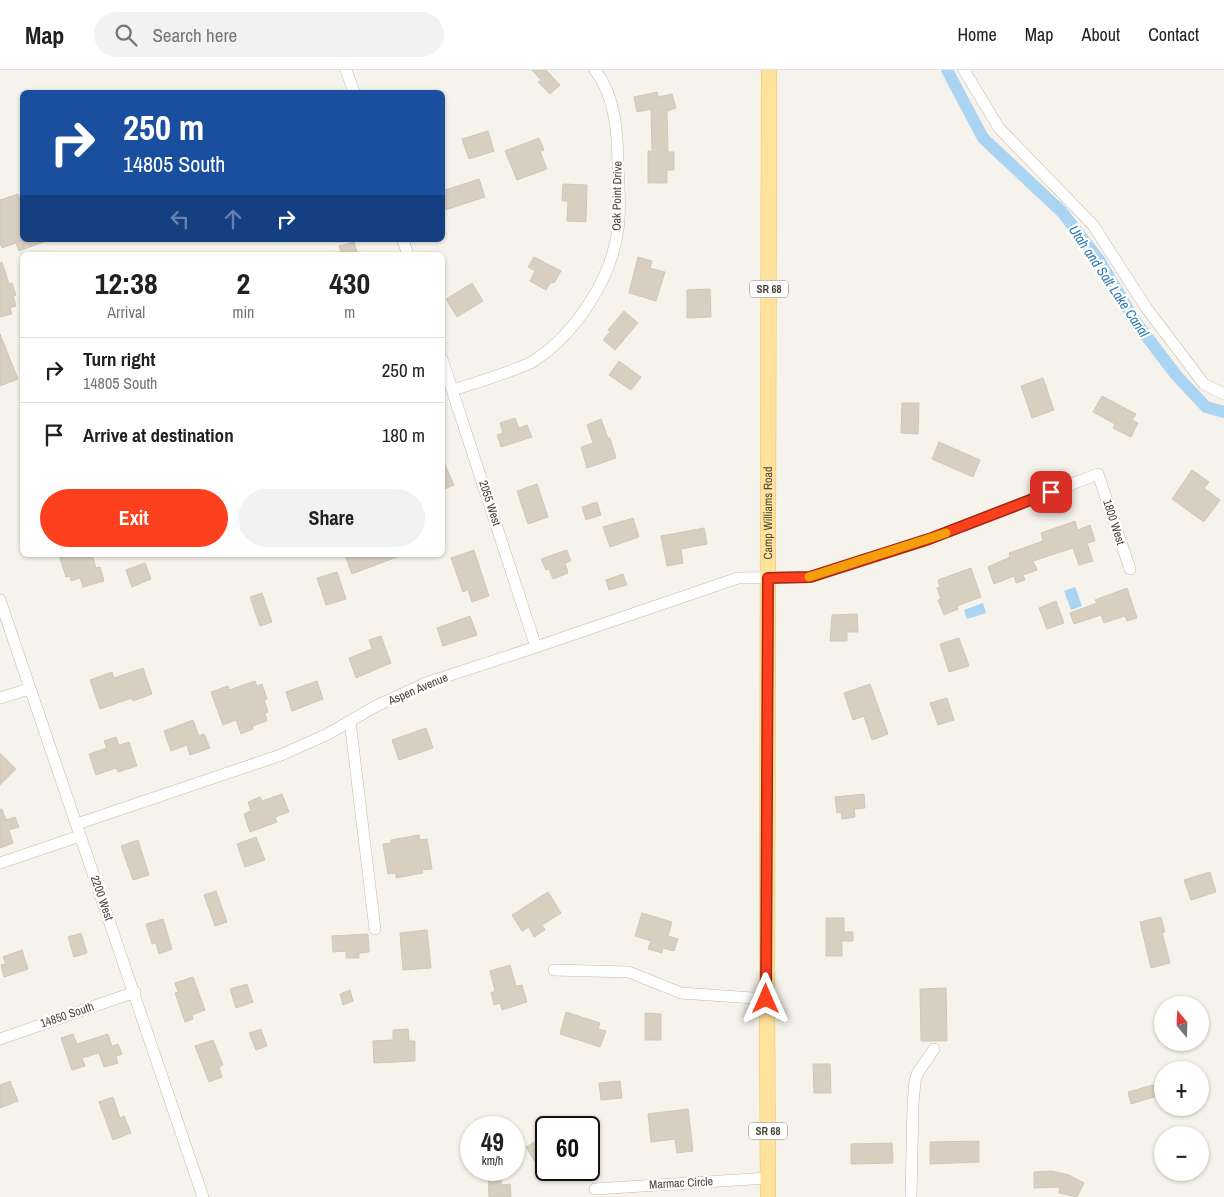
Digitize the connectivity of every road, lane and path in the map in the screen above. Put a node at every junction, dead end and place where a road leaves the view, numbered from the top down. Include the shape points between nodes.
1 (346, 70) edge
2 (596, 70) edge
3 (769, 70) edge
4 (964, 70) edge
5 (353, 90) edge
6 (445, 367) edge
7 (453, 390) junction
8 (1224, 394) edge
9 (1098, 474) joint
10 (1130, 569) dead end
11 (768, 578) junction
12 (0, 600) edge
13 (536, 648) junction
14 (29, 689) junction
15 (0, 698) edge
16 (350, 721) junction
17 (77, 824) junction
18 (80, 836) junction
19 (0, 863) edge
20 (375, 929) dead end
21 (554, 970) dead end
22 (135, 992) junction
23 (766, 999) junction
24 (0, 1039) edge
25 (934, 1049) dead end
26 (768, 1178) junction
27 (595, 1188) dead end
28 (204, 1197) edge
29 (768, 1197) edge
30 (911, 1197) edge

1 - 5 street
2 - 7 street, Oak Point Drive via 603,79 618,137 619,200 614,252 596,293 578,320 534,361 496,378
3 - 11 main road, Camp Williams Road / SR 68
4 - 8 street via 999,128 1093,225 1148,309 1204,384
6 - 7 street, 2055 West
7 - 13 street, 2055 West
9 - 10 street, 1800 West
9 - 11 street, Aspen Avenue via 929,539 810,577
11 - 13 street, Aspen Avenue via 738,578
11 - 23 main road, Camp Williams Road / SR 68
12 - 14 street, 2200 West
13 - 16 street, Aspen Avenue via 426,683
14 - 15 street
14 - 17 street, 2200 West
16 - 17 street, Aspen Avenue via 280,755
16 - 20 street
17 - 18 street, 2200 West
18 - 19 street
18 - 22 street, 2200 West
21 - 23 street via 629,972 681,993
22 - 24 street, 14850 South
22 - 28 street, 2200 West
23 - 26 main road, Camp Williams Road / SR 68
25 - 30 street via 915,1081
26 - 27 street, Marmac Circle
26 - 29 main road, Camp Williams Road / SR 68

